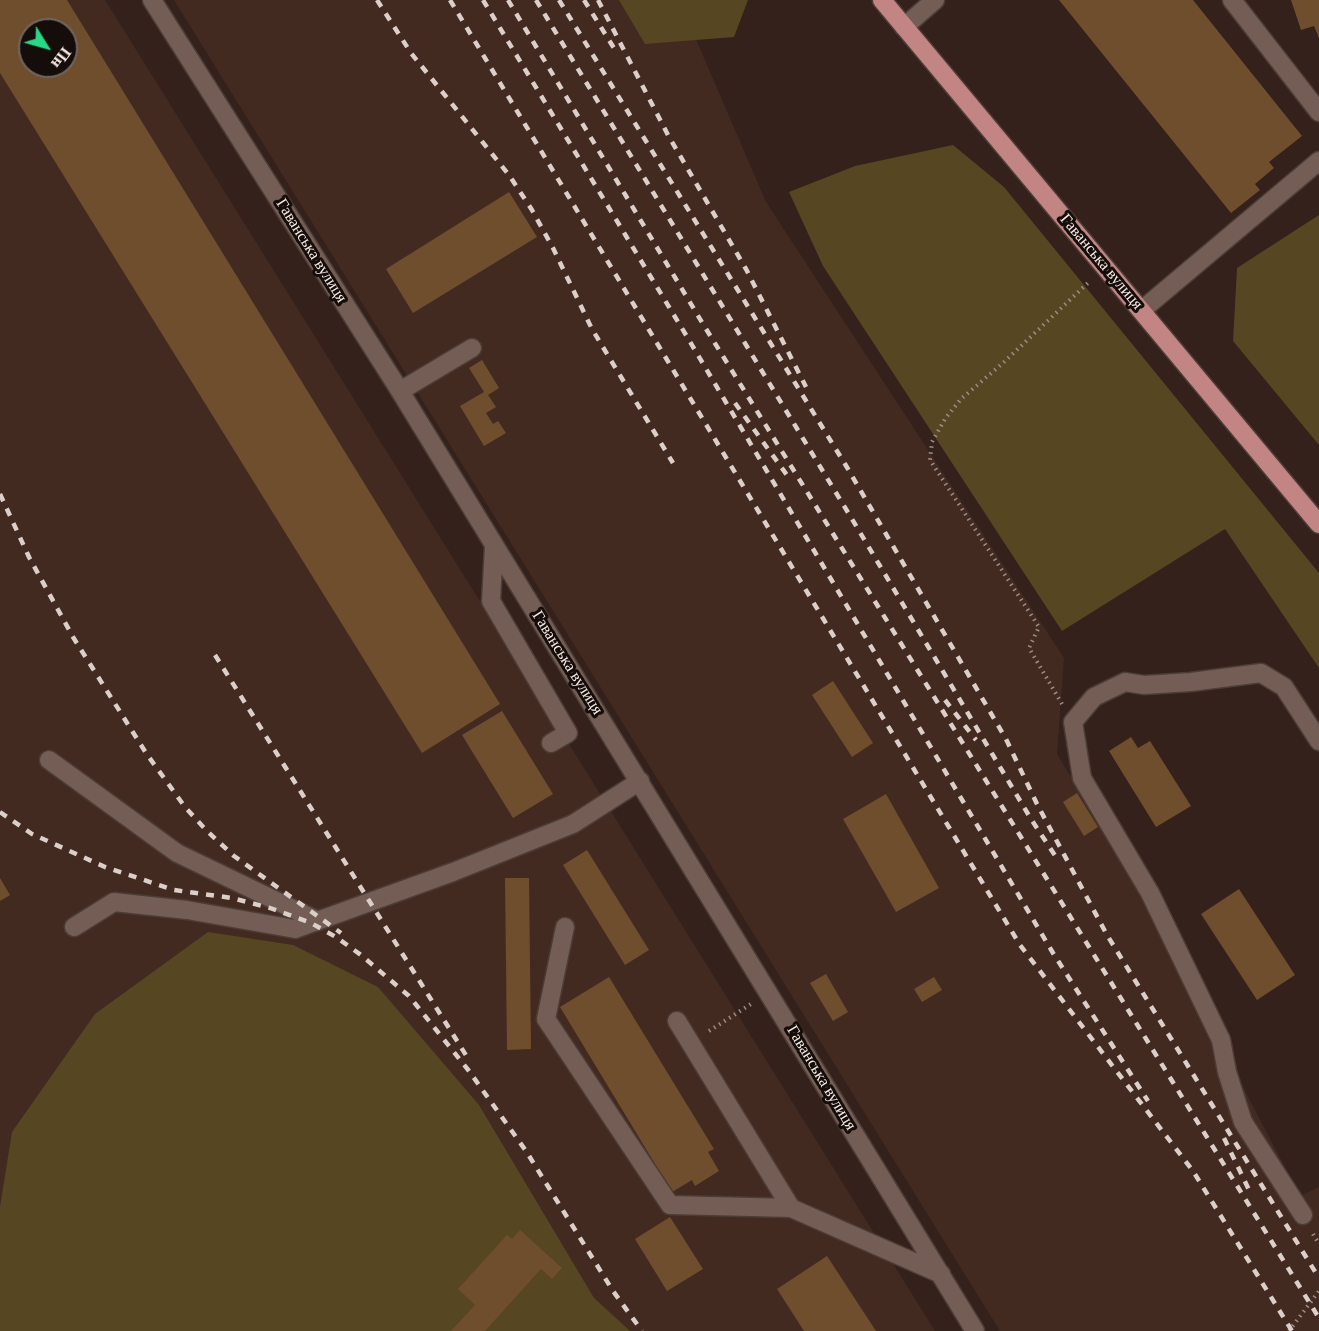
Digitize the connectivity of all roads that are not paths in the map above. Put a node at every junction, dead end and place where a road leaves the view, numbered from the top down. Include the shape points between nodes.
1 (152, 0) edge
2 (882, 0) edge
3 (936, 0) edge
4 (1232, 0) edge
5 (904, 27) junction
6 (1319, 112) edge
7 (1319, 162) edge
8 (1142, 310) junction
9 (472, 348) dead end
10 (400, 391) junction
11 (1319, 524) edge
12 (494, 546) junction
13 (1319, 741) edge
14 (551, 743) dead end
15 (49, 760) dead end
16 (640, 781) junction
17 (318, 921) junction
18 (74, 927) dead end
19 (565, 927) dead end
20 (677, 1021) dead end
21 (791, 1208) junction
22 (1303, 1215) dead end
23 (941, 1274) junction
24 (975, 1331) edge

1 - 10 street, Гаванська вулиця
2 - 5 main road, Гаванська вулиця
3 - 5 street
4 - 6 street
5 - 8 main road, Гаванська вулиця
7 - 8 street
8 - 11 main road, Гаванська вулиця
9 - 10 street
10 - 12 street, Гаванська вулиця
12 - 14 street via 491,601 568,733
12 - 16 street, Гаванська вулиця
13 - 22 street via 1284,687 1261,673 1191,682 1125,682 1094,697 1073,722 1082,778 1150,893 1221,1040 1243,1122
15 - 17 street via 177,853
16 - 17 street via 573,824
16 - 23 street, Гаванська вулиця
17 - 18 street via 295,929 114,902
19 - 21 street via 546,1019 670,1205
20 - 21 street
21 - 23 street
23 - 24 street, Гаванська вулиця

